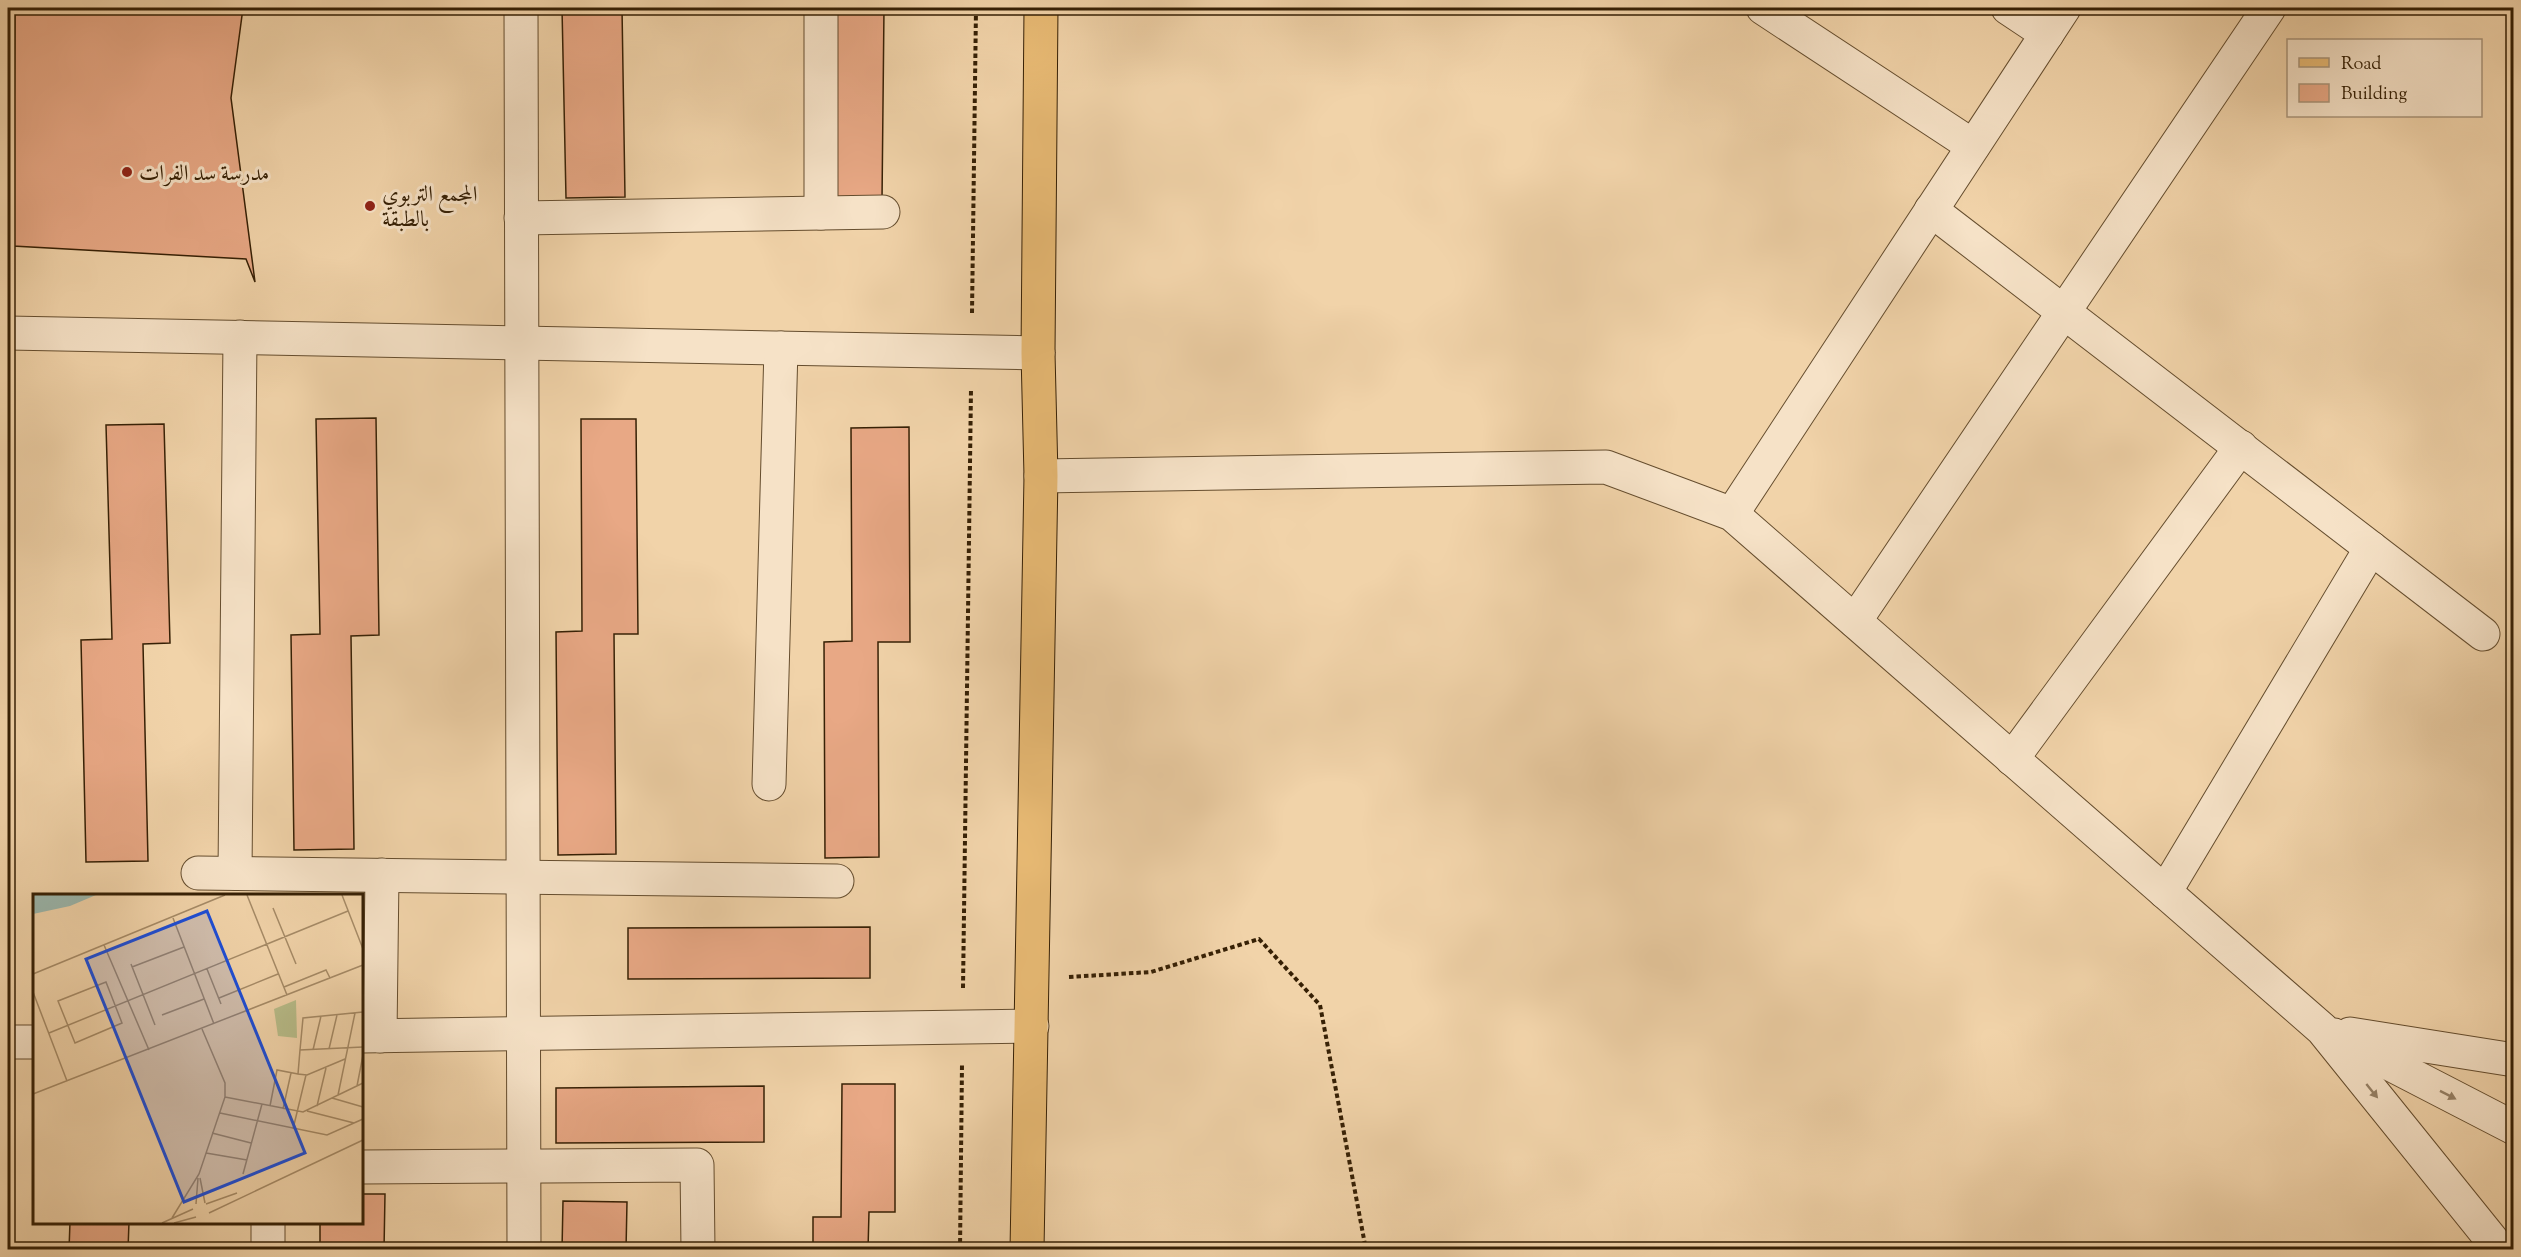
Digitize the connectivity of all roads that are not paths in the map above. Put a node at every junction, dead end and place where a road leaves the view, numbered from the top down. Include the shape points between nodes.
1 (521, 8) edge
2 (821, 8) edge
3 (1041, 8) edge
4 (1763, 8) edge
5 (2008, 8) edge
6 (2258, 11) edge
7 (2055, 21) edge
8 (1973, 146) junction
9 (1931, 210) junction
10 (883, 212) dead end
11 (821, 213) junction
12 (521, 218) junction
13 (2064, 311) junction
14 (8, 333) edge
15 (240, 337) junction
16 (521, 343) junction
17 (781, 348) junction
18 (1038, 353) junction
19 (2241, 447) junction
20 (1041, 476) junction
21 (1732, 514) junction
22 (2371, 548) junction
23 (1855, 621) junction
24 (2483, 634) dead end
25 (2012, 759) junction
26 (769, 784) dead end
27 (198, 873) dead end
28 (235, 873) junction
29 (382, 875) junction
30 (522, 877) junction
31 (837, 881) dead end
32 (2165, 892) junction
33 (1032, 1026) junction
34 (2322, 1029) junction
35 (523, 1034) junction
36 (371, 1036) edge
37 (8, 1042) edge
38 (33, 1042) edge
39 (2514, 1060) edge
40 (2514, 1128) edge
41 (523, 1166) junction
42 (363, 1167) edge
43 (268, 1224) edge
44 (268, 1250) edge
45 (524, 1250) edge
46 (698, 1250) edge
47 (1027, 1250) edge
48 (2500, 1250) edge

1 - 12 street
2 - 11 street
3 - 18 main road
4 - 8 street
5 - 7 street
6 - 13 street
7 - 8 street
8 - 9 street
9 - 13 street
9 - 21 street
10 - 11 street
11 - 12 street
12 - 16 street
13 - 19 street
13 - 23 street
14 - 15 street
15 - 16 street
15 - 28 street
16 - 17 street
16 - 30 street
17 - 18 street
17 - 26 street
18 - 20 main road
19 - 22 street
19 - 25 street
20 - 21 street via 1606,467
20 - 33 main road
21 - 23 street
22 - 24 street
22 - 32 street
23 - 25 street
25 - 32 street
27 - 28 street
28 - 29 street
29 - 30 street
29 - 36 street
30 - 31 street
30 - 35 street
32 - 34 street
33 - 35 street
33 - 47 main road
34 - 39 street
34 -> 40 street
34 -> 48 street
35 - 36 street
35 - 41 street
37 - 38 street
41 - 42 street
41 - 45 street
41 - 46 street via 697,1165
43 - 44 street

